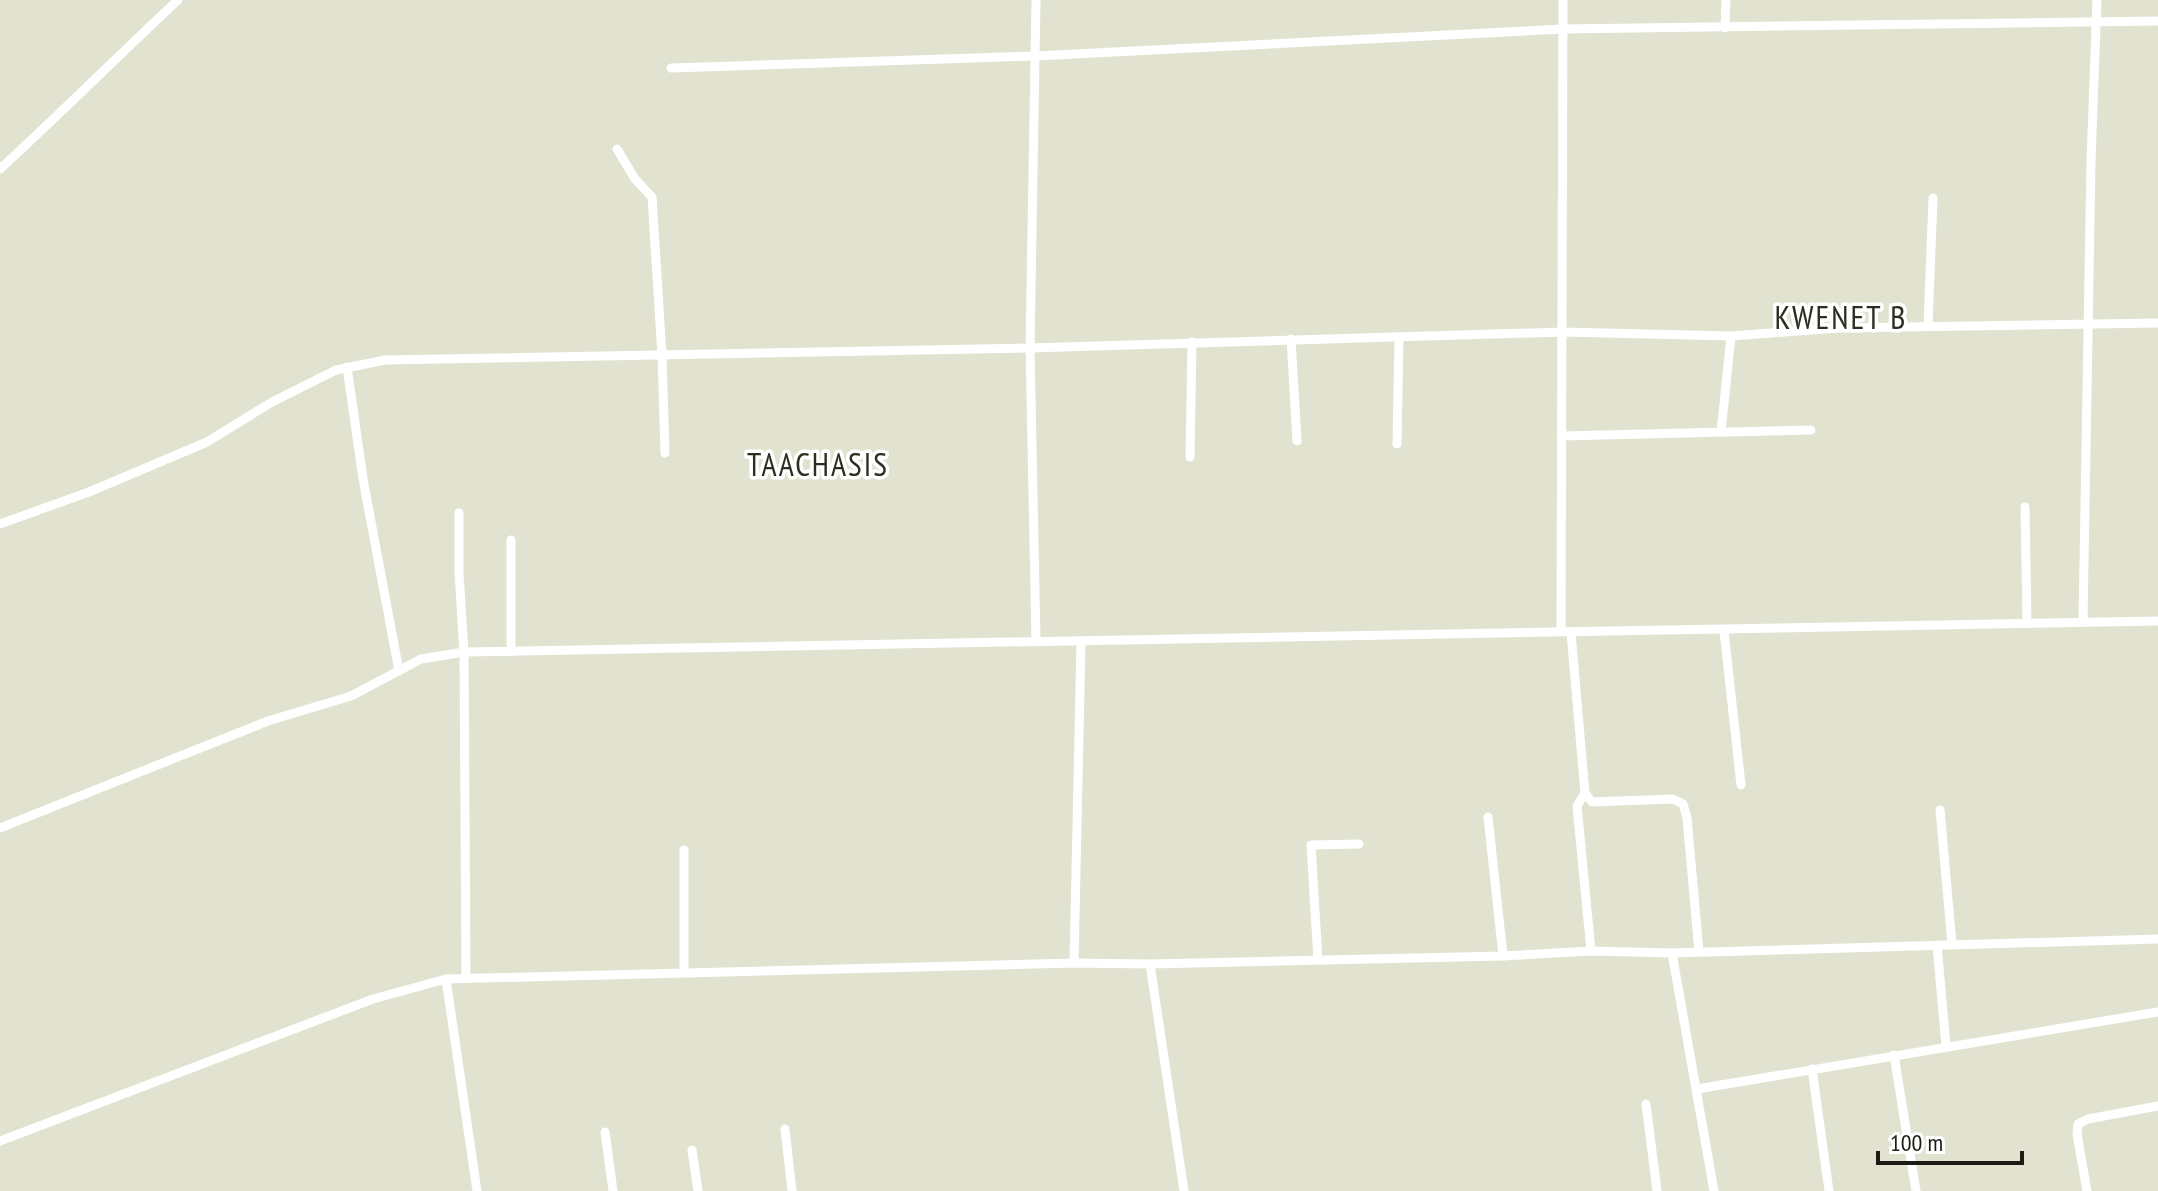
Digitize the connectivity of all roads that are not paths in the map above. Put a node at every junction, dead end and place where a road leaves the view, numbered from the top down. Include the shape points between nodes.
1 (178, 0) edge
2 (1036, 0) edge
3 (1563, 0) edge
4 (1726, 0) edge
5 (2097, 0) edge
6 (2158, 21) edge
7 (2097, 22) junction
8 (1725, 28) junction
9 (1563, 29) junction
10 (1035, 56) junction
11 (671, 68) dead end
12 (617, 149) dead end
13 (0, 169) edge
14 (1933, 198) dead end
15 (2158, 323) edge
16 (2088, 324) junction
17 (1928, 326) junction
18 (1563, 332) junction
19 (1731, 336) junction
20 (1399, 337) junction
21 (1291, 339) junction
22 (1192, 342) junction
23 (1030, 348) junction
24 (662, 355) junction
25 (347, 367) junction
26 (1811, 430) dead end
27 (1721, 432) junction
28 (1561, 436) junction
29 (1297, 441) dead end
30 (1397, 444) dead end
31 (665, 453) dead end
32 (1190, 457) dead end
33 (2025, 507) dead end
34 (459, 513) dead end
35 (0, 524) edge
36 (511, 540) dead end
37 (2083, 621) junction
38 (2158, 621) edge
39 (2027, 623) junction
40 (1724, 631) junction
41 (1566, 632) junction
42 (1036, 641) junction
43 (1081, 642) junction
44 (464, 652) junction
45 (511, 652) junction
46 (399, 671) junction
47 (1741, 785) dead end
48 (1585, 793) junction
49 (1940, 810) dead end
50 (1488, 817) dead end
51 (0, 828) edge
52 (1359, 844) dead end
53 (684, 850) dead end
54 (2158, 939) edge
55 (1952, 944) junction
56 (1937, 945) junction
57 (1591, 951) junction
58 (1699, 952) junction
59 (1672, 953) junction
60 (1503, 956) junction
61 (1318, 960) junction
62 (1074, 963) junction
63 (1150, 964) junction
64 (684, 972) junction
65 (466, 978) junction
66 (446, 979) junction
67 (2158, 1012) edge
68 (1946, 1046) junction
69 (1894, 1055) junction
70 (1812, 1069) junction
71 (1697, 1089) junction
72 (1646, 1104) dead end
73 (2158, 1106) edge
74 (785, 1129) dead end
75 (605, 1132) dead end
76 (0, 1141) edge
77 (692, 1150) dead end
78 (477, 1191) edge
79 (613, 1191) edge
80 (698, 1191) edge
81 (792, 1191) edge
82 (1184, 1191) edge
83 (1657, 1191) edge
84 (1714, 1191) edge
85 (1829, 1191) edge
86 (1916, 1191) edge
87 (2087, 1191) edge

1 - 13 street
2 - 10 street
3 - 9 street
4 - 8 street
5 - 7 street
6 - 7 street
7 - 8 street
7 - 16 street
8 - 9 street
9 - 10 street
9 - 18 street
10 - 11 street
10 - 23 street
12 - 24 street via 652,197
14 - 17 street
15 - 16 street
16 - 17 street
16 - 37 street
17 - 19 street
18 - 19 street
18 - 20 street
18 - 28 street
19 - 27 street
20 - 21 street
20 - 30 street
21 - 22 street
21 - 29 street
22 - 23 street
22 - 32 street
23 - 24 street
23 - 42 street
24 - 25 street via 408,358
24 - 31 street
25 - 35 street via 272,402 207,442
25 - 46 street
26 - 27 street
27 - 28 street
28 - 41 street
33 - 39 street
34 - 44 street
36 - 45 street
37 - 38 street
37 - 39 street
39 - 40 street
40 - 41 street
40 - 47 street
41 - 43 street
41 - 48 street
42 - 43 street
42 - 45 street
43 - 62 street
44 - 45 street
44 - 46 street via 421,659
44 - 65 street
46 - 51 street via 351,696 268,721
48 - 57 street via 1577,806
48 - 58 street via 1592,802 1673,799 1683,804
49 - 55 street
50 - 60 street
52 - 61 street via 1311,845
53 - 64 street
54 - 55 street
55 - 56 street
56 - 58 street
56 - 68 street
57 - 59 street
57 - 60 street
58 - 59 street
59 - 71 street
60 - 61 street
61 - 63 street
62 - 63 street
62 - 64 street
63 - 82 street
64 - 65 street
65 - 66 street
66 - 76 street via 373,999
66 - 78 street
67 - 68 street
68 - 69 street
69 - 70 street
69 - 86 street
70 - 71 street
70 - 85 street
71 - 84 street
72 - 83 street
73 - 87 street via 2078,1124
74 - 81 street
75 - 79 street
77 - 80 street

